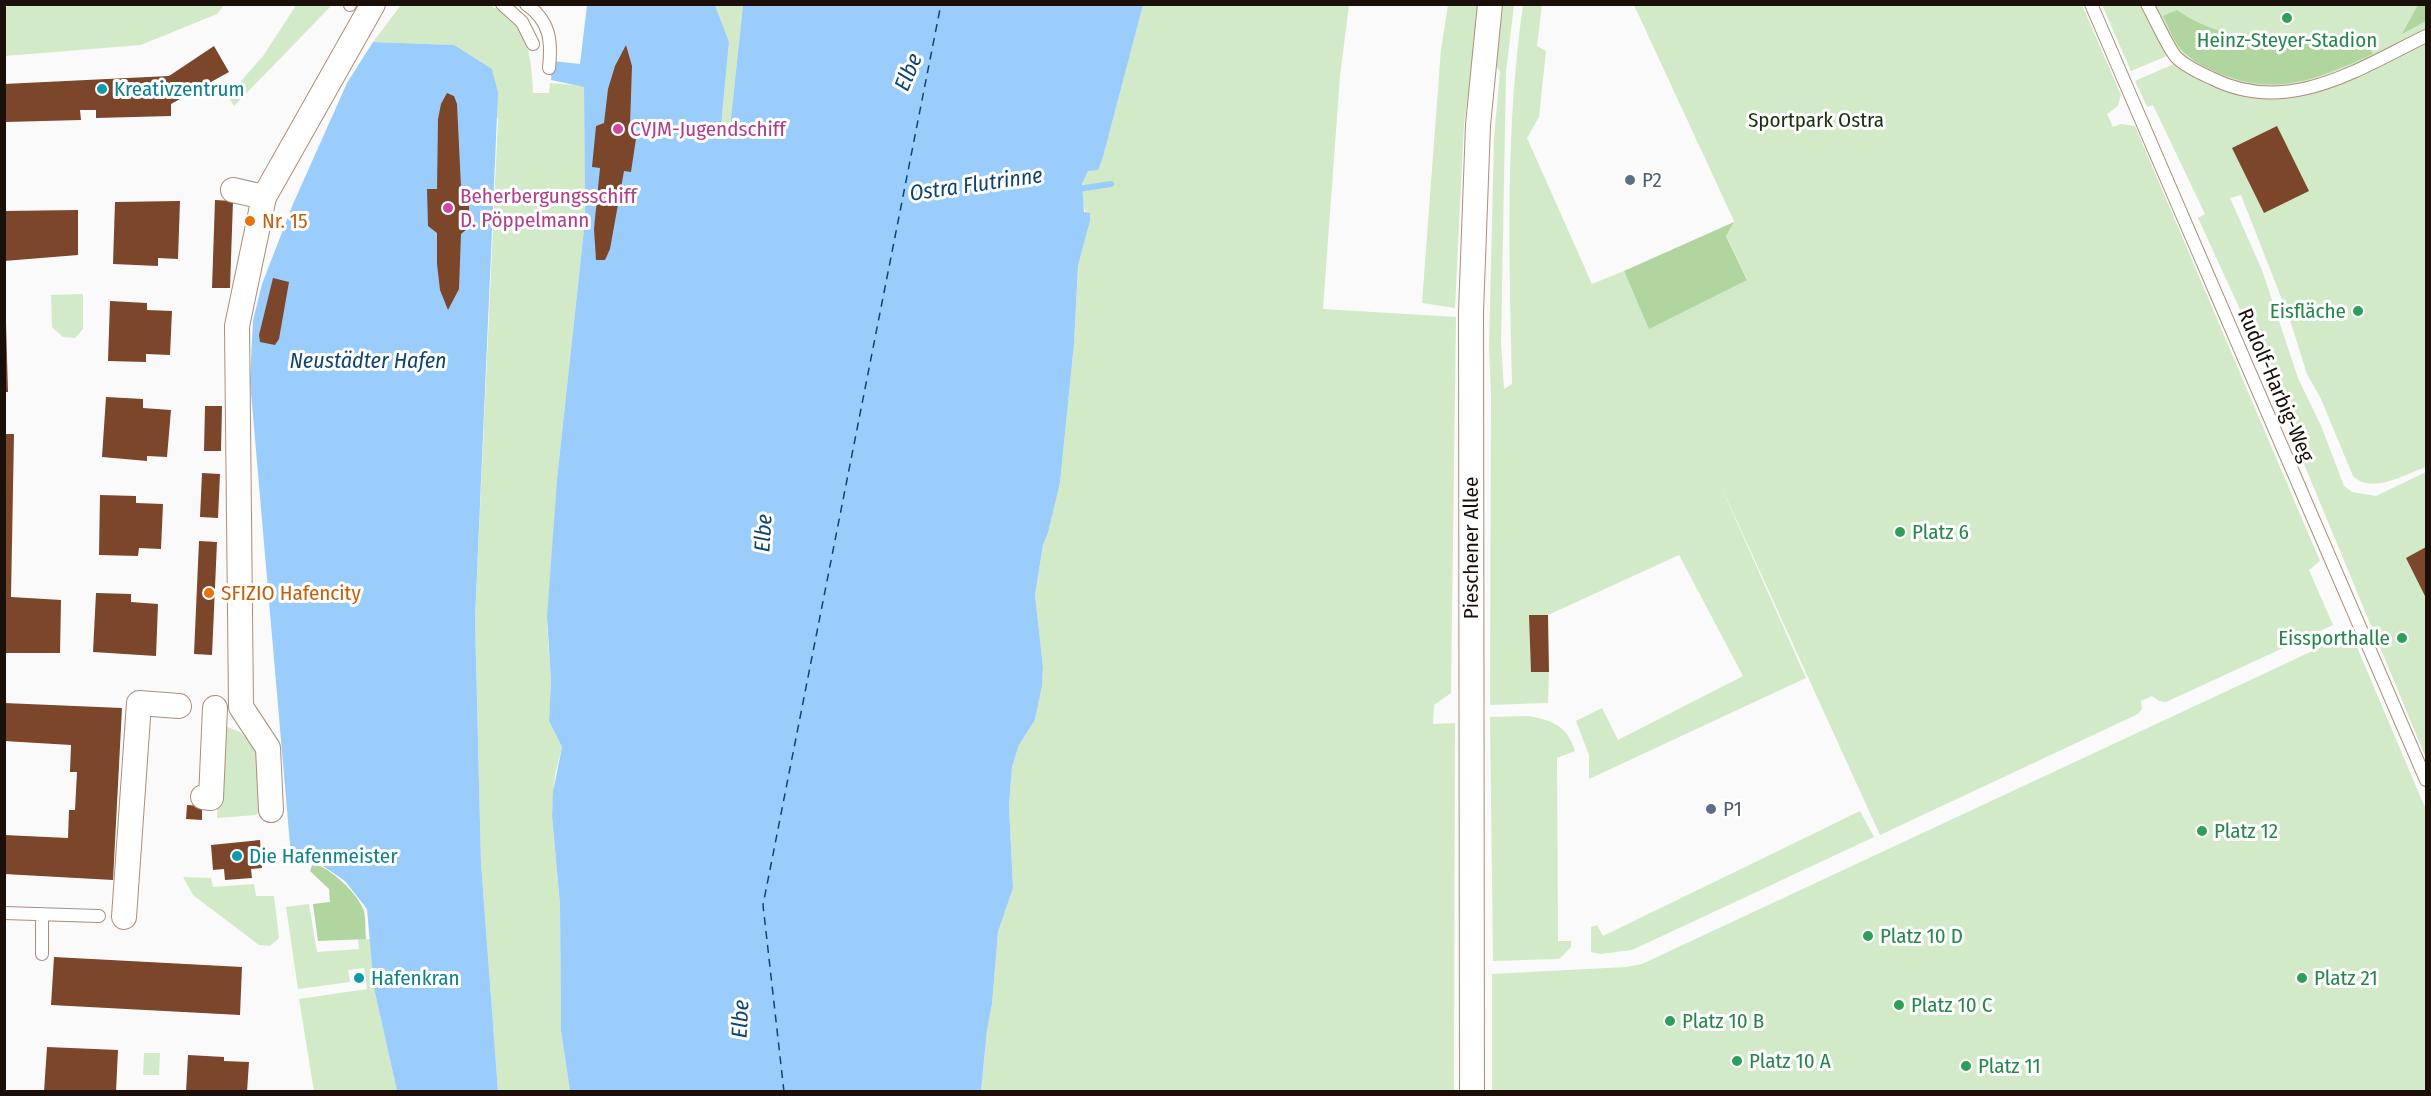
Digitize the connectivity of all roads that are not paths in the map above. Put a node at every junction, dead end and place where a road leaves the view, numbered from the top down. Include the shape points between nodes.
1 (373, 4) edge
2 (501, 4) edge
3 (526, 4) edge
4 (1490, 4) edge
5 (2091, 4) edge
6 (2147, 4) edge
7 (2427, 36) edge
8 (533, 44) dead end
9 (549, 68) dead end
10 (233, 190) dead end
11 (264, 197) junction
12 (179, 706) dead end
13 (241, 707) junction
14 (2427, 780) edge
15 (202, 797) dead end
16 (271, 810) dead end
17 (4, 913) edge
18 (42, 914) junction
19 (99, 916) dead end
20 (124, 917) dead end
21 (42, 954) dead end
22 (1472, 1092) edge

1 - 11 street
2 - 8 lane via 522,22
3 - 9 lane via 538,13 549,30
4 - 22 street, Pieschener Allee via 1478,125 1471,312
5 - 14 lane, Rudolf-Harbig-Weg
6 - 7 lane via 2176,56 2222,84 2265,94 2314,88
10 - 11 street
11 - 13 street via 231,326
12 - 20 street via 139,703
13 - 15 street via 211,708 211,798
13 - 16 street via 268,748
17 - 18 lane
18 - 19 lane
18 - 21 lane

